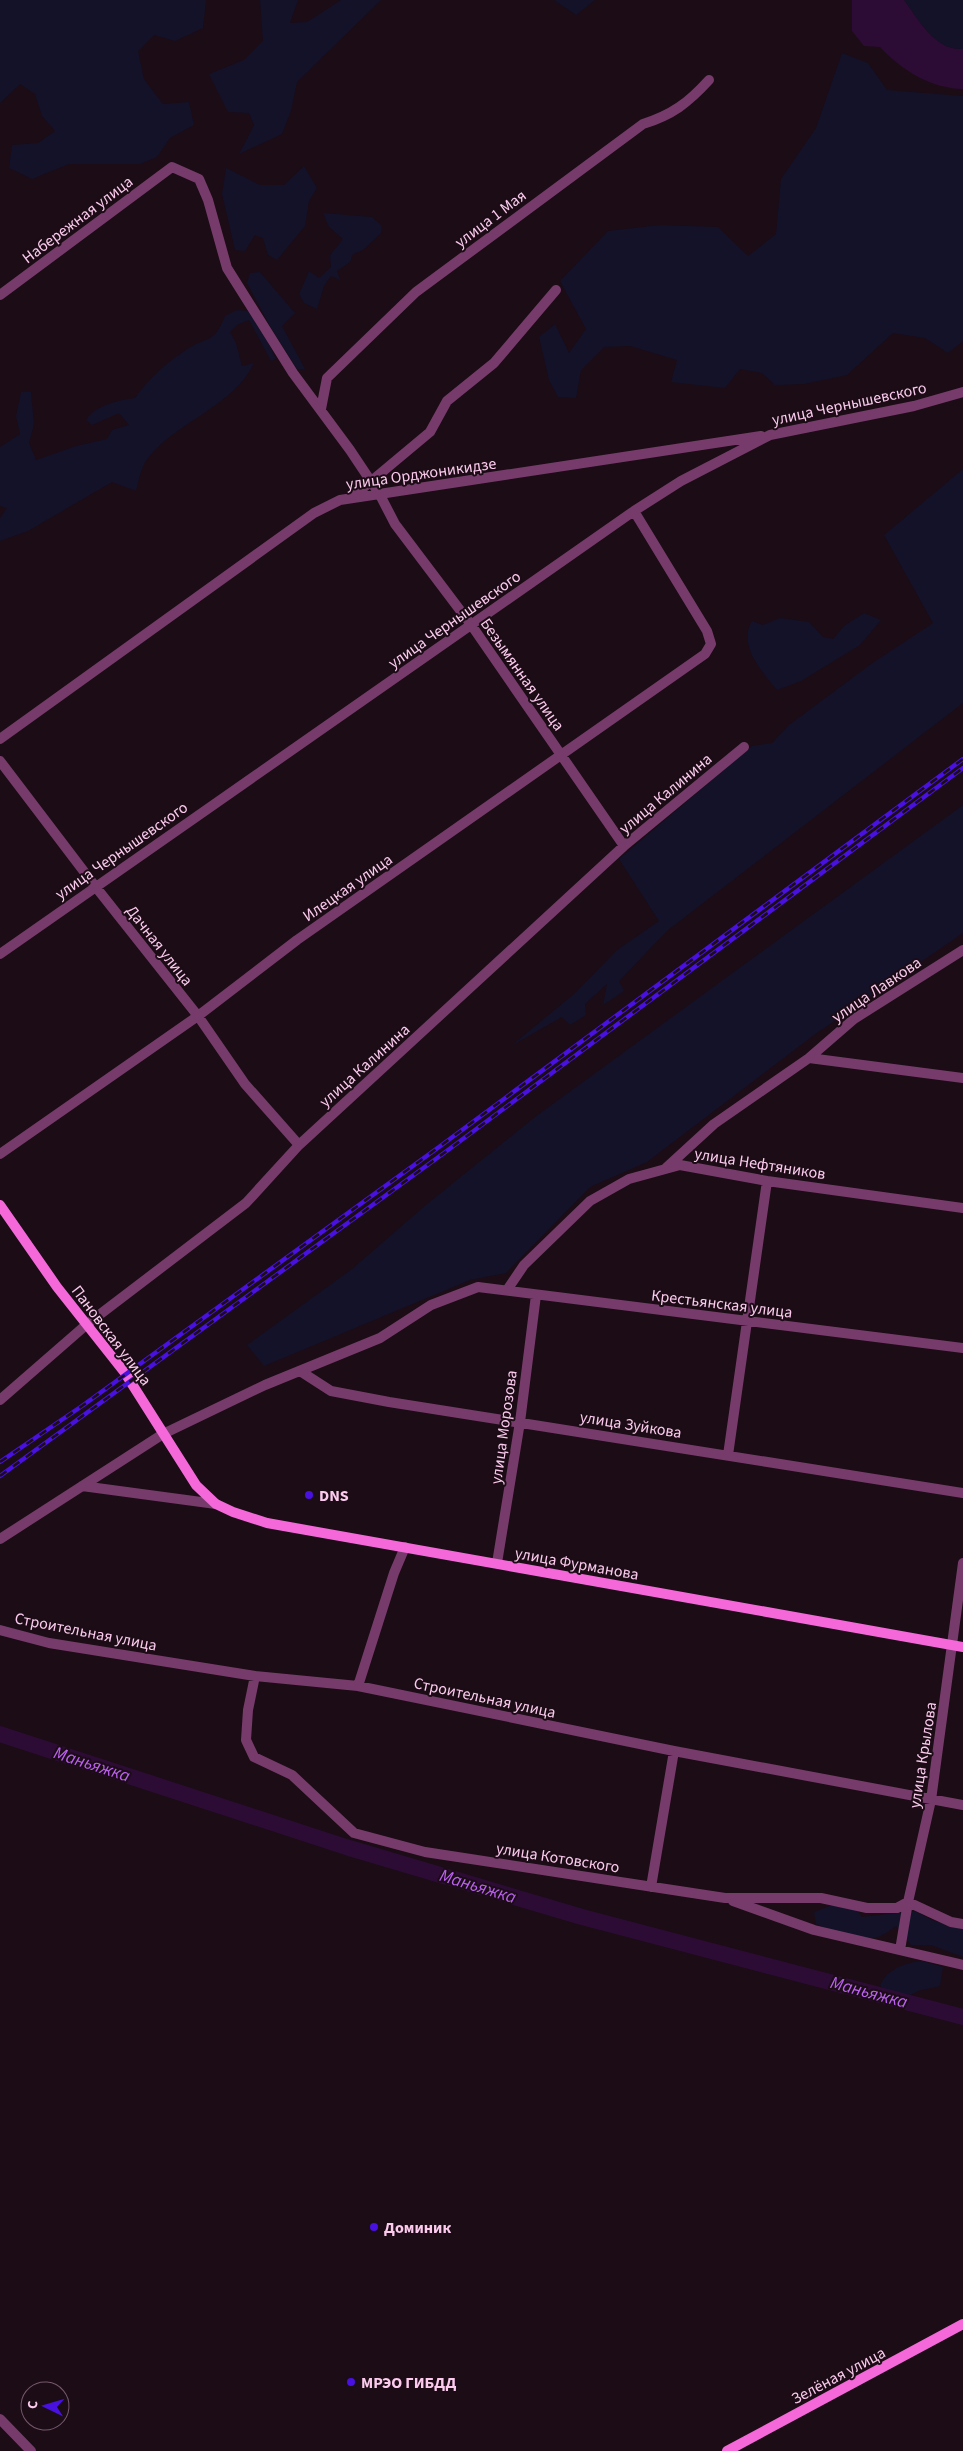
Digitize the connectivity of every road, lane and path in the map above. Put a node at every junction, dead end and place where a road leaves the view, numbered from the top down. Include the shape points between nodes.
1 (709, 80) dead end
2 (172, 167) joint
3 (556, 290) dead end
4 (0, 295) edge
5 (963, 392) edge
6 (321, 409) junction
7 (770, 435) junction
8 (370, 483) junction
9 (380, 495) junction
10 (350, 499) junction
11 (634, 511) junction
12 (472, 626) junction
13 (0, 739) edge
14 (744, 747) dead end
15 (560, 754) junction
16 (0, 761) edge
17 (624, 846) junction
18 (95, 886) junction
19 (963, 950) edge
20 (0, 954) edge
21 (198, 1016) junction
22 (809, 1058) junction
23 (963, 1078) edge
24 (299, 1145) junction
25 (0, 1154) edge
26 (661, 1172) junction
27 (767, 1181) junction
28 (0, 1206) edge
29 (963, 1208) edge
30 (507, 1290) junction
31 (536, 1295) junction
32 (747, 1322) junction
33 (86, 1324) junction
34 (963, 1348) edge
35 (300, 1371) junction
36 (0, 1400) edge
37 (520, 1422) junction
38 (163, 1434) junction
39 (728, 1455) junction
40 (196, 1484) joint
41 (82, 1486) junction
42 (963, 1493) edge
43 (216, 1504) junction
44 (0, 1539) edge
45 (405, 1547) junction
46 (963, 1562) edge
47 (497, 1563) junction
48 (0, 1630) edge
49 (958, 1646) edge
50 (255, 1676) junction
51 (358, 1686) junction
52 (674, 1751) junction
53 (931, 1800) junction
54 (963, 1806) edge
55 (651, 1887) junction
56 (725, 1898) junction
57 (908, 1902) junction
58 (963, 1924) edge
59 (900, 1950) junction
60 (963, 1965) edge
61 (963, 2324) edge
62 (0, 2419) edge
63 (31, 2451) edge
64 (727, 2451) edge

1 - 6 street, улица 1 Мая via 689,102 643,124 416,292 327,378
2 - 4 street, Набережная улица
2 - 6 street, Безымянная улица via 199,179 227,268 293,373
3 - 8 street via 494,363 447,401 430,432
5 - 7 street, улица Чернышевского via 914,406
6 - 8 street, Безымянная улица
7 - 9 street, улица Орджоникидзе
7 - 11 street, улица Чернышевского via 681,481
8 - 9 street, Безымянная улица
8 - 10 street
9 - 10 street, улица Орджоникидзе
9 - 12 street, Безымянная улица via 395,524
10 - 13 street, улица Орджоникидзе via 340,500 314,513
11 - 12 street, улица Чернышевского
11 - 15 street, Илецкая улица via 707,631 711,644 706,654
12 - 15 street, Безымянная улица
12 - 18 street, улица Чернышевского
14 - 17 street, улица Калинина
15 - 17 street, Безымянная улица
15 - 21 street, Илецкая улица via 297,940
16 - 18 street, Дачная улица
17 - 24 street, улица Калинина
18 - 20 street, улица Чернышевского
18 - 21 street, Дачная улица
19 - 22 street, улица Лавкова via 854,1020
21 - 24 street, Дачная улица via 245,1084
21 - 25 street, Илецкая улица
22 - 23 street
22 - 26 street, улица Лавкова via 714,1124
24 - 33 street, улица Калинина via 246,1203
26 - 27 street, улица Нефтяников via 680,1165
26 - 30 street, улица Нефтяников via 629,1179 590,1201 524,1265
27 - 29 street, улица Нефтяников
27 - 32 street
28 - 33 main road, Пановская улица
30 - 31 street, Крестьянская улица
30 - 35 street, Крестьянская улица via 478,1287 431,1305 380,1338
31 - 32 street, Крестьянская улица
31 - 37 street, улица Морозова
32 - 34 street, Крестьянская улица
32 - 39 street
33 - 36 street, улица Калинина
33 - 38 main road, Пановская улица via 125,1373
35 - 37 street, улица Зуйкова via 331,1391
35 - 38 street
37 - 39 street, улица Зуйкова
37 - 47 street, улица Морозова
38 - 40 main road, Пановская улица
38 - 41 street
39 - 42 street, улица Зуйкова
40 - 43 main road, улица Фурманова
41 - 43 street
41 - 44 street
43 - 45 main road, улица Фурманова via 266,1523
45 - 47 main road, улица Фурманова
45 - 51 street
46 - 49 street, улица Крылова
47 - 49 main road, улица Фурманова
48 - 50 street, Строительная улица via 49,1643
49 - 53 street, улица Крылова
50 - 51 street, Строительная улица
50 - 55 street, улица Котовского via 246,1740 254,1757 292,1775 354,1833 426,1852
51 - 52 street, Строительная улица
52 - 53 street, Строительная улица
52 - 55 street
53 - 54 street, Строительная улица
53 - 57 street, улица Крылова
55 - 56 street, улица Котовского
56 - 57 street, улица Котовского via 821,1898 866,1908 897,1908
56 - 59 street via 814,1930
57 - 58 street via 951,1922
57 - 59 street, улица Крылова
59 - 60 street
61 - 64 main road, Зелёная улица
62 - 63 street

